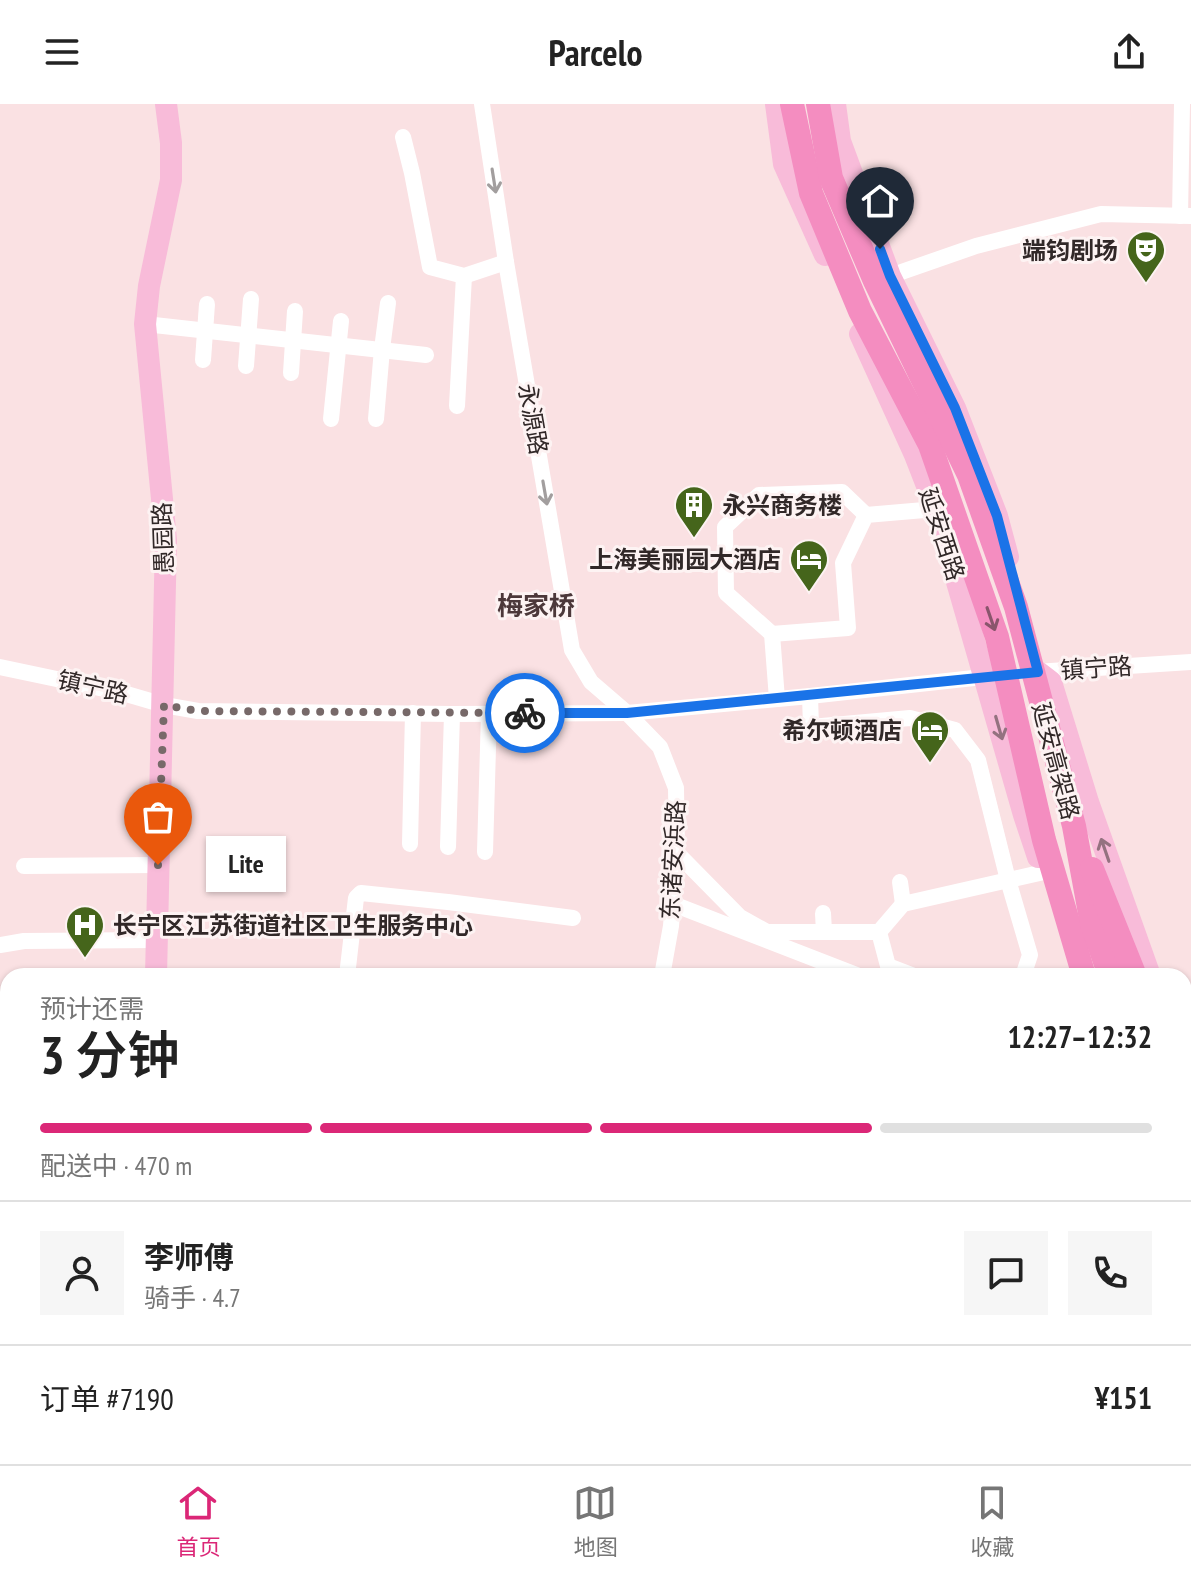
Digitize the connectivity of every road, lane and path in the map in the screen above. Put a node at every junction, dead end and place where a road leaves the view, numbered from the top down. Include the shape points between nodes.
1 (166, 104) edge
2 (482, 104) edge
3 (776, 104) edge
4 (792, 104) edge
5 (806, 104) edge
6 (818, 104) edge
7 (835, 104) edge
8 (1182, 104) edge
9 (403, 137) dead end
10 (840, 141) junction
11 (1185, 216) edge
12 (506, 262) junction
13 (464, 276) junction
14 (890, 276) junction
15 (251, 299) dead end
16 (388, 303) dead end
17 (207, 304) dead end
18 (295, 311) dead end
19 (341, 321) dead end
20 (145, 324) junction
21 (205, 330) junction
22 (248, 335) junction
23 (294, 340) junction
24 (338, 344) junction
25 (382, 349) junction
26 (426, 355) dead end
27 (203, 360) dead end
28 (246, 366) dead end
29 (291, 373) dead end
30 (457, 406) dead end
31 (331, 419) dead end
32 (376, 419) dead end
33 (936, 509) junction
34 (866, 515) junction
35 (772, 634) junction
36 (1191, 662) edge
37 (0, 667) edge
38 (1038, 672) junction
39 (983, 676) junction
40 (810, 696) junction
41 (777, 699) junction
42 (164, 705) junction
43 (413, 713) junction
44 (489, 713) junction
45 (627, 713) junction
46 (452, 714) junction
47 (1074, 826) junction
48 (1044, 840) junction
49 (410, 844) dead end
50 (448, 847) dead end
51 (485, 852) dead end
52 (677, 853) junction
53 (158, 865) junction
54 (24, 866) dead end
55 (1044, 872) junction
56 (1008, 880) junction
57 (900, 882) dead end
58 (673, 904) junction
59 (903, 904) junction
60 (823, 913) dead end
61 (573, 918) dead end
62 (824, 932) junction
63 (879, 932) junction
64 (156, 940) junction
65 (0, 945) edge
66 (156, 968) edge
67 (348, 968) edge
68 (663, 968) edge
69 (838, 968) edge
70 (893, 968) edge
71 (1026, 968) edge
72 (1066, 968) edge
73 (1078, 968) edge
74 (1079, 968) edge
75 (1107, 968) edge
76 (1119, 968) edge
77 (1132, 968) edge
78 (1147, 968) edge

1 - 20 main road, 愚园路 via 171,180
2 -> 12 street, 永源路
3 - 33 main road, 延安西路 via 784,164
4 -> 48 highway, 延安高架路 via 811,193 860,311 930,445 997,637
5 - 10 main road
6 - 47 highway, 延安高架路 via 831,178 969,475 1016,607
7 - 10 main road
8 - 11 street
9 - 13 street via 430,267
10 - 14 main road
11 - 14 street via 1101,214 976,246
12 - 13 street
12 -> 45 street, 永源路 via 572,650 591,682
13 - 30 street
14 - 38 main road via 955,408 997,516
15 - 22 street
16 - 25 street
17 - 21 street
18 - 23 street
19 - 24 street
20 - 21 street
20 - 42 main road, 愚园路 via 166,540
21 - 22 street
21 - 27 street
22 - 23 street
22 - 28 street
23 - 24 street
23 - 29 street
24 - 25 street
24 - 31 street
25 - 26 street
25 - 32 street
33 - 34 street
33 - 39 main road, 延安西路
34 - 35 street via 843,563 848,628
34 - 35 street via 842,492 759,495 725,527 726,593
35 - 41 street
36 - 38 street, 镇宁路
37 - 42 street, 镇宁路
38 - 39 street, 镇宁路
38 - 76 main road via 1090,883
78 -> 38 main road via 1051,682
39 - 40 street, 镇宁路
39 -> 55 main road, 延安西路
40 - 41 street, 镇宁路
40 - 56 street via 811,727 910,718 955,730 978,760
41 - 45 street, 镇宁路
42 - 43 street, 镇宁路 via 198,711
42 - 53 main road, 愚园路
43 - 46 street, 镇宁路
43 - 49 street
44 - 45 street, 镇宁路
44 - 46 street, 镇宁路
44 - 51 street
45 - 52 street, 东诸安浜路 via 660,747 676,788
46 - 50 street
47 - 75 highway, 延安高架路 via 1092,924
47 - 77 highway
48 - 72 highway
48 - 74 highway, 延安高架路
52 - 58 street, 东诸安浜路
52 - 62 street via 740,917 767,932
53 - 54 street
53 - 64 main road, 愚园路
55 - 56 street
55 - 73 main road, 延安西路
56 - 59 street
56 - 71 street via 1030,955
57 - 59 street
58 - 68 street, 东诸安浜路
58 - 69 street
59 - 63 street
60 - 62 street
61 - 67 street via 361,893 356,898
62 - 63 street
63 - 70 street via 888,966
64 - 65 street
64 - 66 main road, 愚园路

